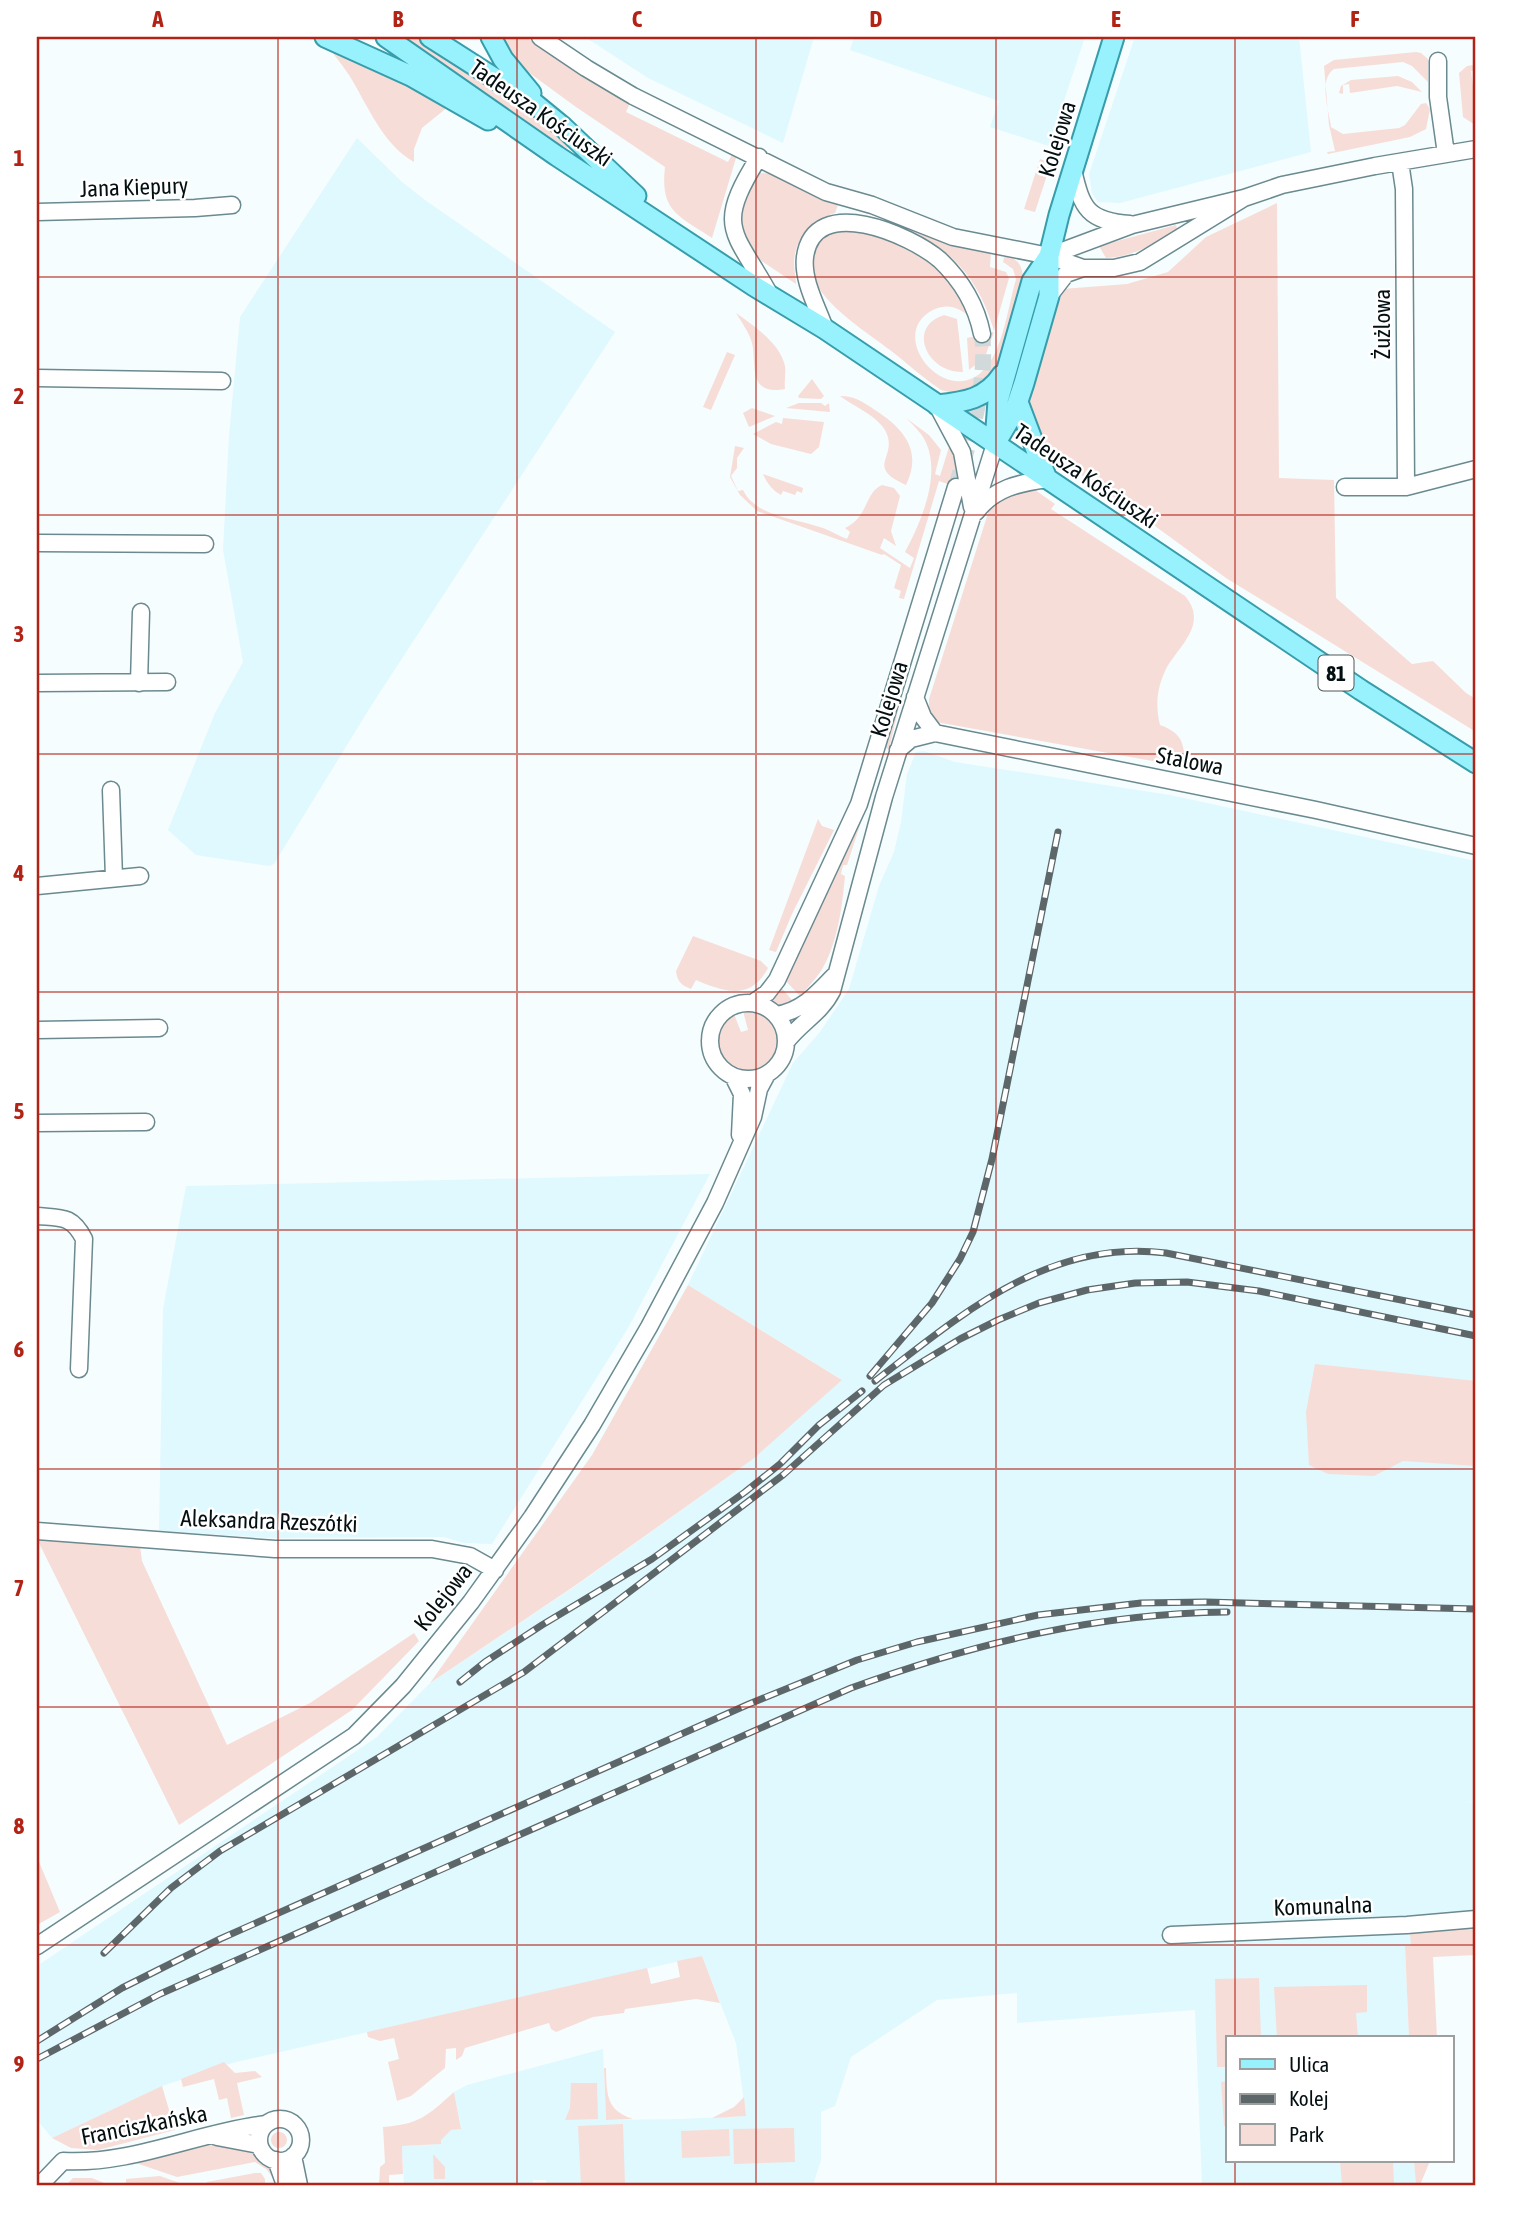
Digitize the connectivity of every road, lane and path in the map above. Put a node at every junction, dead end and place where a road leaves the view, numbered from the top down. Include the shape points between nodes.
1 (325, 37) edge
2 (386, 37) edge
3 (430, 37) edge
4 (491, 37) edge
5 (540, 37) edge
6 (1114, 37) edge
7 (1438, 61) dead end
8 (563, 127) junction
9 (1476, 149) edge
10 (1446, 155) junction
11 (557, 156) junction
12 (759, 157) junction
13 (1400, 162) junction
14 (1073, 170) junction
15 (1244, 198) junction
16 (232, 205) dead end
17 (37, 212) edge
18 (1132, 225) junction
19 (669, 229) junction
20 (1049, 256) junction
21 (1083, 268) junction
22 (1049, 296) junction
23 (771, 297) junction
24 (825, 329) junction
25 (982, 334) tunnel mouth
26 (1007, 368) junction
27 (37, 378) edge
28 (222, 381) dead end
29 (1018, 402) junction
30 (937, 405) junction
31 (995, 444) junction
32 (1476, 469) edge
33 (1047, 479) junction
34 (956, 487) tunnel mouth
35 (1406, 487) junction
36 (1345, 488) dead end
37 (972, 516) junction
38 (37, 543) edge
39 (205, 544) dead end
40 (141, 612) dead end
41 (167, 682) dead end
42 (37, 683) edge
43 (139, 683) junction
44 (915, 697) junction
45 (935, 733) junction
46 (898, 750) junction
47 (1476, 763) edge
48 (111, 790) dead end
49 (1476, 846) edge
50 (140, 876) dead end
51 (114, 878) junction
52 (37, 886) edge
53 (837, 972) junction
54 (754, 1003) junction
55 (776, 1015) junction
56 (159, 1028) dead end
57 (37, 1030) edge
58 (786, 1042) junction
59 (766, 1074) junction
60 (733, 1076) junction
61 (146, 1122) dead end
62 (37, 1123) edge
63 (739, 1144) junction
64 (37, 1216) edge
65 (79, 1368) dead end
66 (37, 1531) edge
67 (495, 1570) junction
68 (1476, 1919) edge
69 (1171, 1935) dead end
70 (37, 1946) edge
71 (266, 2124) junction
72 (213, 2136) junction
73 (260, 2145) junction
74 (293, 2156) junction
75 (276, 2160) junction
76 (40, 2185) edge
77 (285, 2185) edge
78 (299, 2185) edge

1 - 11 main road via 411,76
2 - 11 main road, Tadeusza Kościuszki
3 - 8 main road, Tadeusza Kościuszki
4 - 8 main road via 520,82
5 - 12 street via 633,96
6 - 14 main road, Kolejowa
7 - 10 street
8 - 19 main road, Tadeusza Kościuszki
9 - 10 street
10 - 13 street
11 - 19 main road, Tadeusza Kościuszki
12 - 20 street via 826,192 953,237
12 - 23 street via 733,205 732,223
13 - 15 street
13 - 35 street, Żużlowa via 1404,189
14 - 18 street via 1083,203 1095,217
14 - 20 main road, Kolejowa
15 - 18 street
15 - 21 street via 1140,262
16 - 17 street, Jana Kiepury
18 - 20 street
19 - 23 main road, Tadeusza Kościuszki
20 - 21 street
20 - 22 main road, Kolejowa
20 - 26 main road, Kolejowa via 1032,281
21 - 22 street via 1066,274
22 - 29 main road, Kolejowa
23 - 24 main road, Tadeusza Kościuszki
24 - 25 street via 807,279 805,258 811,240 822,229 848,222 883,230 938,259 968,294
24 - 30 main road, Tadeusza Kościuszki
26 - 30 main road via 983,395
26 - 31 main road, Kolejowa via 998,401
27 - 28 street
29 - 31 main road, Kolejowa
29 - 33 main road
30 - 31 main road, Tadeusza Kościuszki
30 - 37 street via 962,452
31 - 33 main road, Tadeusza Kościuszki / 81
31 - 37 street, Kolejowa
32 - 35 street
33 - 37 street via 1003,489
33 - 47 main road, Tadeusza Kościuszki / 81
34 - 54 street via 855,816 777,980
35 - 36 street
37 - 44 street, Kolejowa
38 - 39 street
40 - 43 street
41 - 43 street
42 - 43 street
44 - 45 street
44 - 46 street, Kolejowa
45 - 46 street via 911,739
45 - 49 street, Stalowa
46 - 53 street, Kolejowa
48 - 51 street
50 - 51 street
51 - 52 street
53 - 55 street, Kolejowa via 803,1006
53 - 58 street, Kolejowa via 822,1007
54 - 55 street
54 - 60 street via 729,1007 712,1029 713,1057
55 - 58 street
56 - 57 street
58 - 59 street via 783,1057
59 - 60 street via 751,1079
59 - 63 street, Kolejowa
60 - 63 street, Kolejowa via 742,1094
61 - 62 street
63 - 67 street, Kolejowa via 715,1203 632,1358 569,1462
64 - 65 street via 68,1219 78,1225 84,1239
66 - 67 street, Aleksandra Rzeszótki via 275,1549 432,1549 470,1556
67 - 70 street, Kolejowa via 417,1670 354,1736
68 - 69 street, Komunalna
71 - 72 street, Franciszkańska
71 - 73 street via 260,2132
71 - 74 street via 281,2119 295,2126 301,2143
72 - 73 street
72 - 76 street, Franciszkańska via 90,2162 63,2161
73 - 75 street
74 - 75 street
74 - 78 street
75 - 77 street

